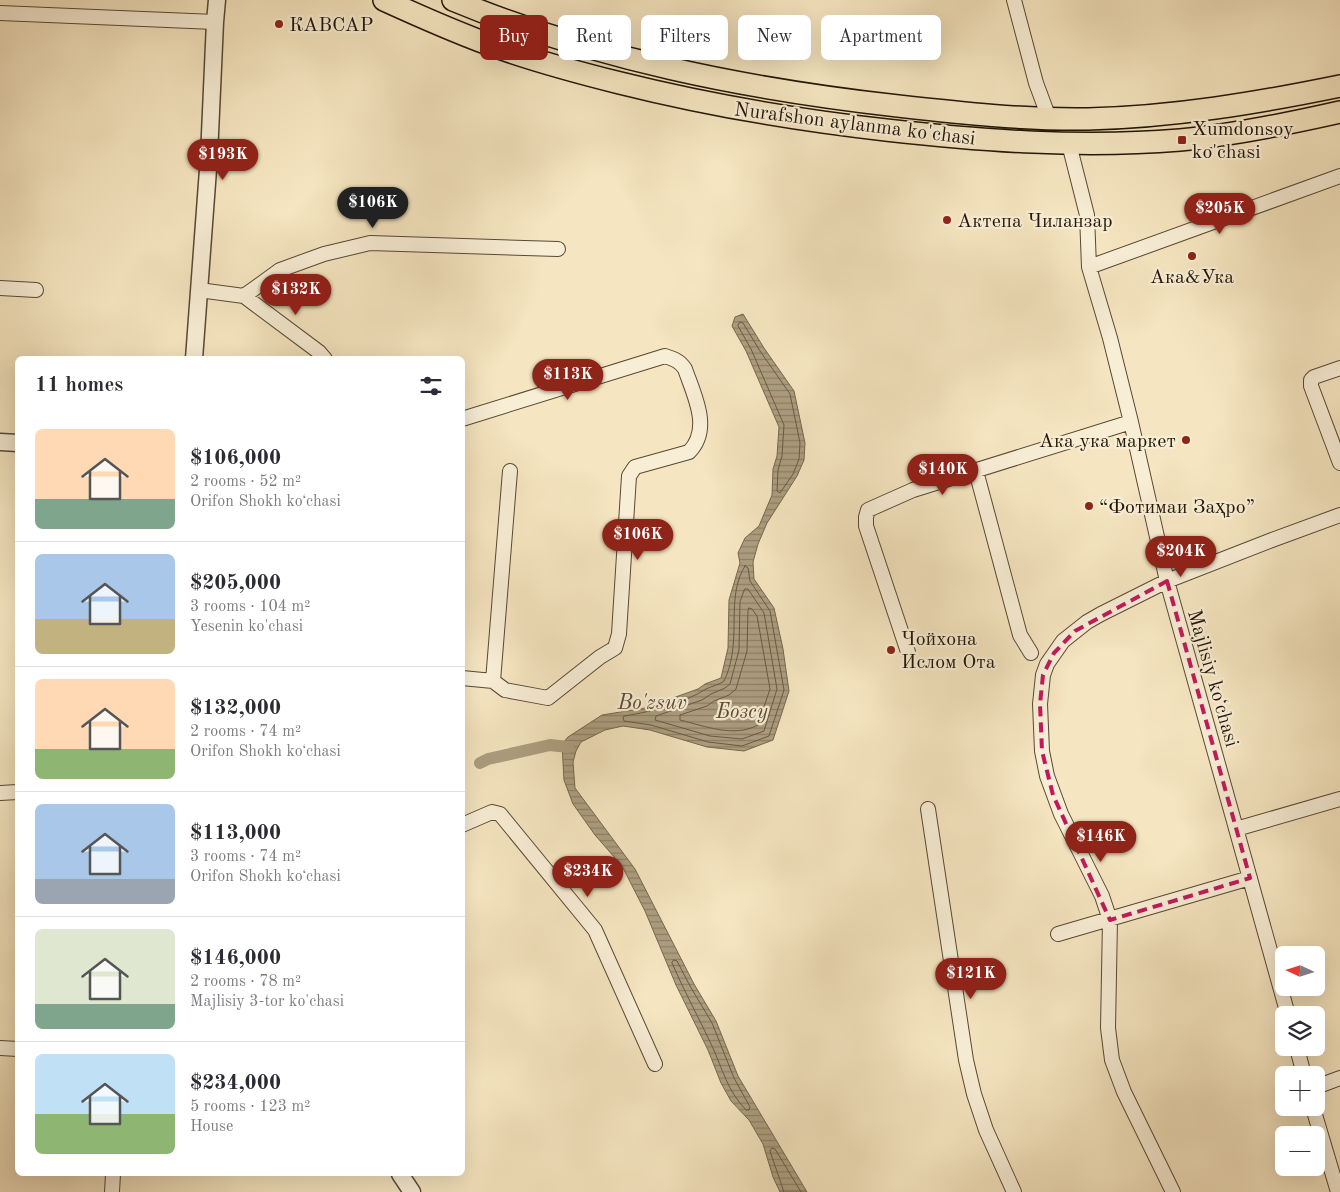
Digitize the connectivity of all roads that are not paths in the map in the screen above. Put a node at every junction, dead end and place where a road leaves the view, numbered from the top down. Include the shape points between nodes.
1 (217, 0) edge
2 (384, 0) edge
3 (453, 0) edge
4 (1014, 0) edge
5 (0, 13) edge
6 (493, 15) edge
7 (215, 22) junction
8 (548, 35) edge
9 (480, 40) edge
10 (536, 60) edge
11 (1340, 86) edge
12 (787, 92) junction
13 (1238, 106) junction
14 (1340, 112) edge
15 (784, 116) junction
16 (1049, 118) junction
17 (1242, 132) junction
18 (1069, 144) junction
19 (1340, 176) edge
20 (558, 249) dead end
21 (1089, 266) junction
22 (0, 288) edge
23 (36, 290) dead end
24 (199, 290) junction
25 (244, 296) junction
26 (194, 356) edge
27 (322, 356) edge
28 (1340, 368) edge
29 (465, 418) edge
30 (1131, 422) junction
31 (0, 442) edge
32 (15, 442) edge
33 (1340, 463) edge
34 (510, 471) dead end
35 (976, 471) junction
36 (1340, 515) edge
37 (1167, 581) junction
38 (908, 652) dead end
39 (1031, 653) dead end
40 (465, 678) edge
41 (493, 681) junction
42 (15, 792) edge
43 (0, 793) edge
44 (1340, 799) edge
45 (928, 809) dead end
46 (465, 824) edge
47 (1236, 829) junction
48 (1250, 878) junction
49 (1110, 920) junction
50 (1058, 934) dead end
51 (1286, 1006) edge
52 (0, 1048) edge
53 (15, 1049) edge
54 (655, 1064) dead end
55 (1340, 1078) edge
56 (1325, 1084) edge
57 (1315, 1116) edge
58 (113, 1176) edge
59 (401, 1176) edge
60 (112, 1192) edge
61 (412, 1192) edge
62 (1014, 1192) edge
63 (1173, 1192) edge
64 (1338, 1192) edge

1 - 7 street
2 - 9 main road, Nurafshon aylanma ko'chasi
3 - 6 main road, Nurafshon aylanma ko'chasi
4 - 16 street via 1036,83
5 - 7 street
7 - 24 street
8 - 12 main road, Nurafshon aylanma ko'chasi via 631,59
10 - 15 main road, Nurafshon aylanma ko'chasi via 666,94
11 - 13 main road, Nurafshon aylanma ko'chasi
12 - 15 main road via 779,103
12 - 16 main road, Nurafshon aylanma ko'chasi via 932,110
13 - 16 main road, Nurafshon aylanma ko'chasi via 1138,116
13 - 17 main road via 1247,118
14 - 17 main road, Nurafshon aylanma ko'chasi
15 - 18 main road, Nurafshon aylanma ko'chasi via 944,137
17 - 18 main road, Nurafshon aylanma ko'chasi via 1182,140
18 - 21 street, Majlisiy koʻchasi via 1087,215
19 - 21 street
20 - 25 street via 370,243 324,254 280,270
21 - 30 street, Majlisiy koʻchasi
22 - 23 street
24 - 25 street
24 - 26 street
25 - 27 street
28 - 33 street via 1311,380
29 - 41 street via 665,356 682,364 702,422 695,446 689,452 635,467 629,476 619,634 615,648 548,698 505,690
30 - 35 street
30 - 37 street, Majlisiy koʻchasi
31 - 32 street
34 - 41 street
35 - 38 street via 913,490 868,510 866,526
35 - 39 street via 1020,635
36 - 37 street
37 - 47 street, Majlisiy koʻchasi
37 - 49 street via 1087,622 1063,641 1043,675 1041,742 1047,776 1060,814 1102,896
40 - 41 street
42 - 43 street
44 - 47 street
45 - 62 street via 966,1060 986,1130
46 - 54 street via 492,812 500,814 596,930
47 - 48 street, Majlisiy koʻchasi
48 - 49 street
48 - 51 street, Majlisiy koʻchasi
49 - 50 street
49 - 63 street via 1108,1028 1112,1060 1124,1092
52 - 53 street
55 - 56 street
57 - 64 street
58 - 60 street
59 - 61 street

